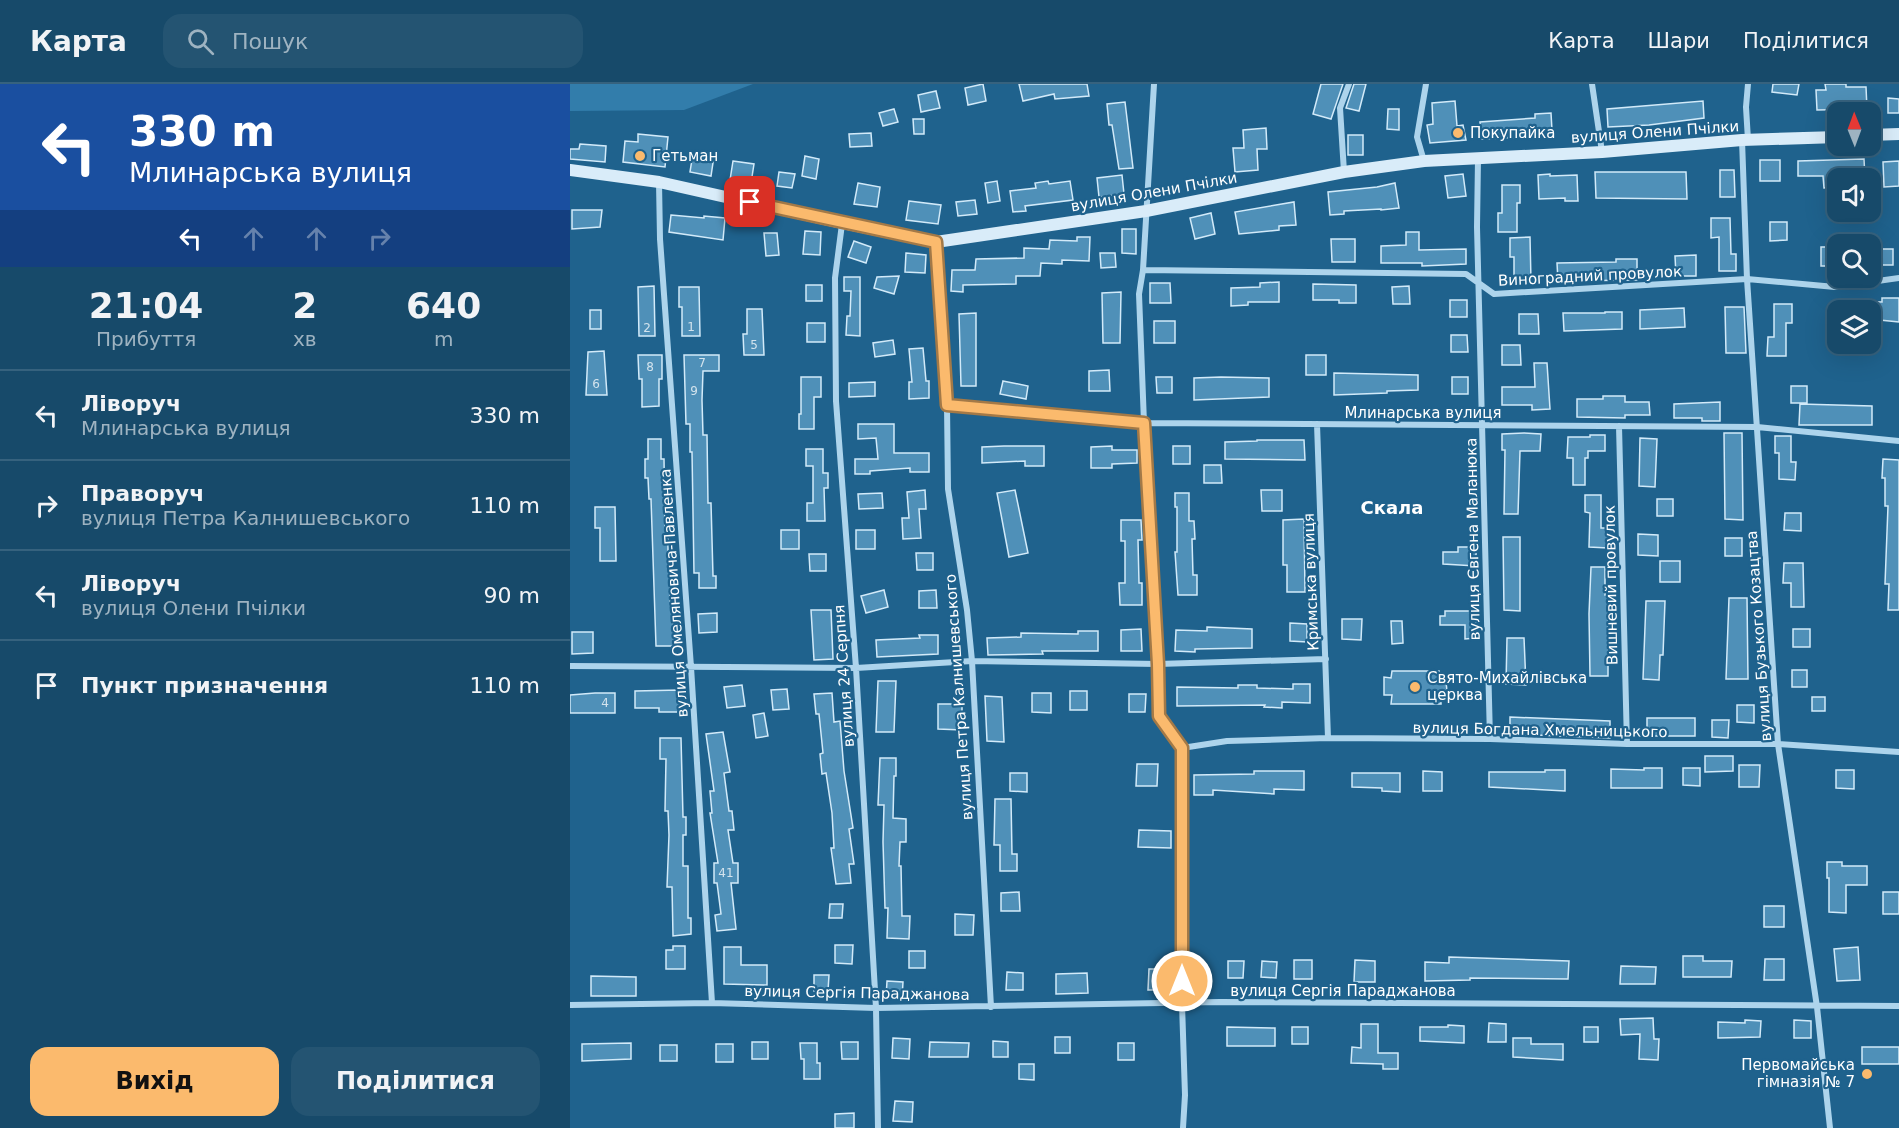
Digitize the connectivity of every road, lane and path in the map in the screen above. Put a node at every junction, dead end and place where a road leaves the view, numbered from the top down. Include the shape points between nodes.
1 (1154, 84) edge
2 (1349, 84) edge
3 (1426, 84) edge
4 (1592, 84) edge
5 (1748, 84) edge
6 (1899, 134) edge
7 (1881, 135) edge
8 (1827, 137) edge
9 (1745, 140) junction
10 (1602, 152) junction
11 (1478, 159) junction
12 (1424, 161) junction
13 (570, 170) edge
14 (1344, 172) junction
15 (659, 182) junction
16 (1146, 211) junction
17 (842, 223) junction
18 (936, 242) junction
19 (1143, 270) junction
20 (1899, 278) edge
21 (1747, 279) junction
22 (1479, 284) junction
23 (947, 405) junction
24 (1144, 423) junction
25 (1317, 424) junction
26 (1482, 425) junction
27 (1619, 426) junction
28 (1757, 427) junction
29 (1899, 441) edge
30 (1326, 659) junction
31 (972, 661) junction
32 (1158, 664) junction
33 (570, 666) edge
34 (691, 667) junction
35 (856, 668) junction
36 (1328, 738) junction
37 (1490, 739) junction
38 (1627, 744) junction
39 (1778, 744) junction
40 (1182, 748) junction
41 (1899, 752) edge
42 (712, 1003) junction
43 (1182, 1004) junction
44 (570, 1005) edge
45 (1899, 1006) edge
46 (991, 1007) junction
47 (1817, 1007) junction
48 (876, 1008) junction
49 (878, 1128) edge
50 (1183, 1128) edge
51 (1830, 1128) edge

1 - 16 street
2 - 14 street via 1340,108
3 - 12 street via 1417,137
4 - 10 street
5 - 9 street, вулиця Олени Пчілки
6 - 7 street
8 - 9 street, вулиця Олени Пчілки
9 - 10 street, вулиця Олени Пчілки
9 - 21 street, вулиця Бузького Козацтва
10 - 11 street, вулиця Олени Пчілки
11 - 12 street, вулиця Олени Пчілки
11 - 22 street, вулиця Євгена Маланюка
12 - 14 street, вулиця Олени Пчілки
13 - 15 street, вулиця Олени Пчілки
14 - 16 street, вулиця Олени Пчілки
15 - 17 street, вулиця Олени Пчілки
15 - 34 street, вулиця Омеляновича-Павленка
16 - 18 street, вулиця Олени Пчілки
16 - 19 street
17 - 18 street, вулиця Олени Пчілки
17 - 35 street, вулиця 24 Серпня via 834,278 836,401
18 - 23 street, вулиця Петра Калнишевського
19 - 22 street, Виноградний провулок via 1466,274
19 - 24 street via 1139,294
20 - 21 street, Виноградний провулок via 1835,287
21 - 22 street, Виноградний провулок via 1494,294
21 - 28 street, вулиця Бузького Козацтва
22 - 26 street, вулиця Євгена Маланюка
23 - 24 street, Млинарська вулиця
23 - 31 street, вулиця Петра Калнишевського via 948,489
24 - 25 street, Млинарська вулиця
24 - 32 street
25 - 26 street, Млинарська вулиця
25 - 30 street, Кримська вулиця
26 - 27 street, Млинарська вулиця
26 - 37 street, вулиця Євгена Маланюка
27 - 28 street, Млинарська вулиця
27 - 38 street, Вишневий провулок
28 - 29 street, Млинарська вулиця
28 - 39 street, вулиця Бузького Козацтва
30 - 32 street
30 - 36 street, Кримська вулиця
31 - 32 street
31 - 35 street
31 - 46 street, вулиця Петра Калнишевського
32 - 40 street via 1159,716
33 - 34 street
34 - 35 street
34 - 42 street, вулиця Омеляновича-Павленка
35 - 48 street, вулиця 24 Серпня
36 - 37 street, вулиця Богдана Хмельницького
36 - 40 street, вулиця Богдана Хмельницького via 1227,741
37 - 38 street, вулиця Богдана Хмельницького
38 - 39 street, вулиця Богдана Хмельницького
39 - 41 street, вулиця Богдана Хмельницького
39 - 47 street, вулиця Бузького Козацтва
40 - 43 street
42 - 44 street, вулиця Сергія Параджанова
42 - 48 street, вулиця Сергія Параджанова
43 - 46 street, вулиця Сергія Параджанова
43 - 47 street, вулиця Сергія Параджанова
43 - 50 street
45 - 47 street, вулиця Сергія Параджанова
46 - 48 street, вулиця Сергія Параджанова
47 - 51 street, вулиця Бузького Козацтва
48 - 49 street, вулиця 24 Серпня

